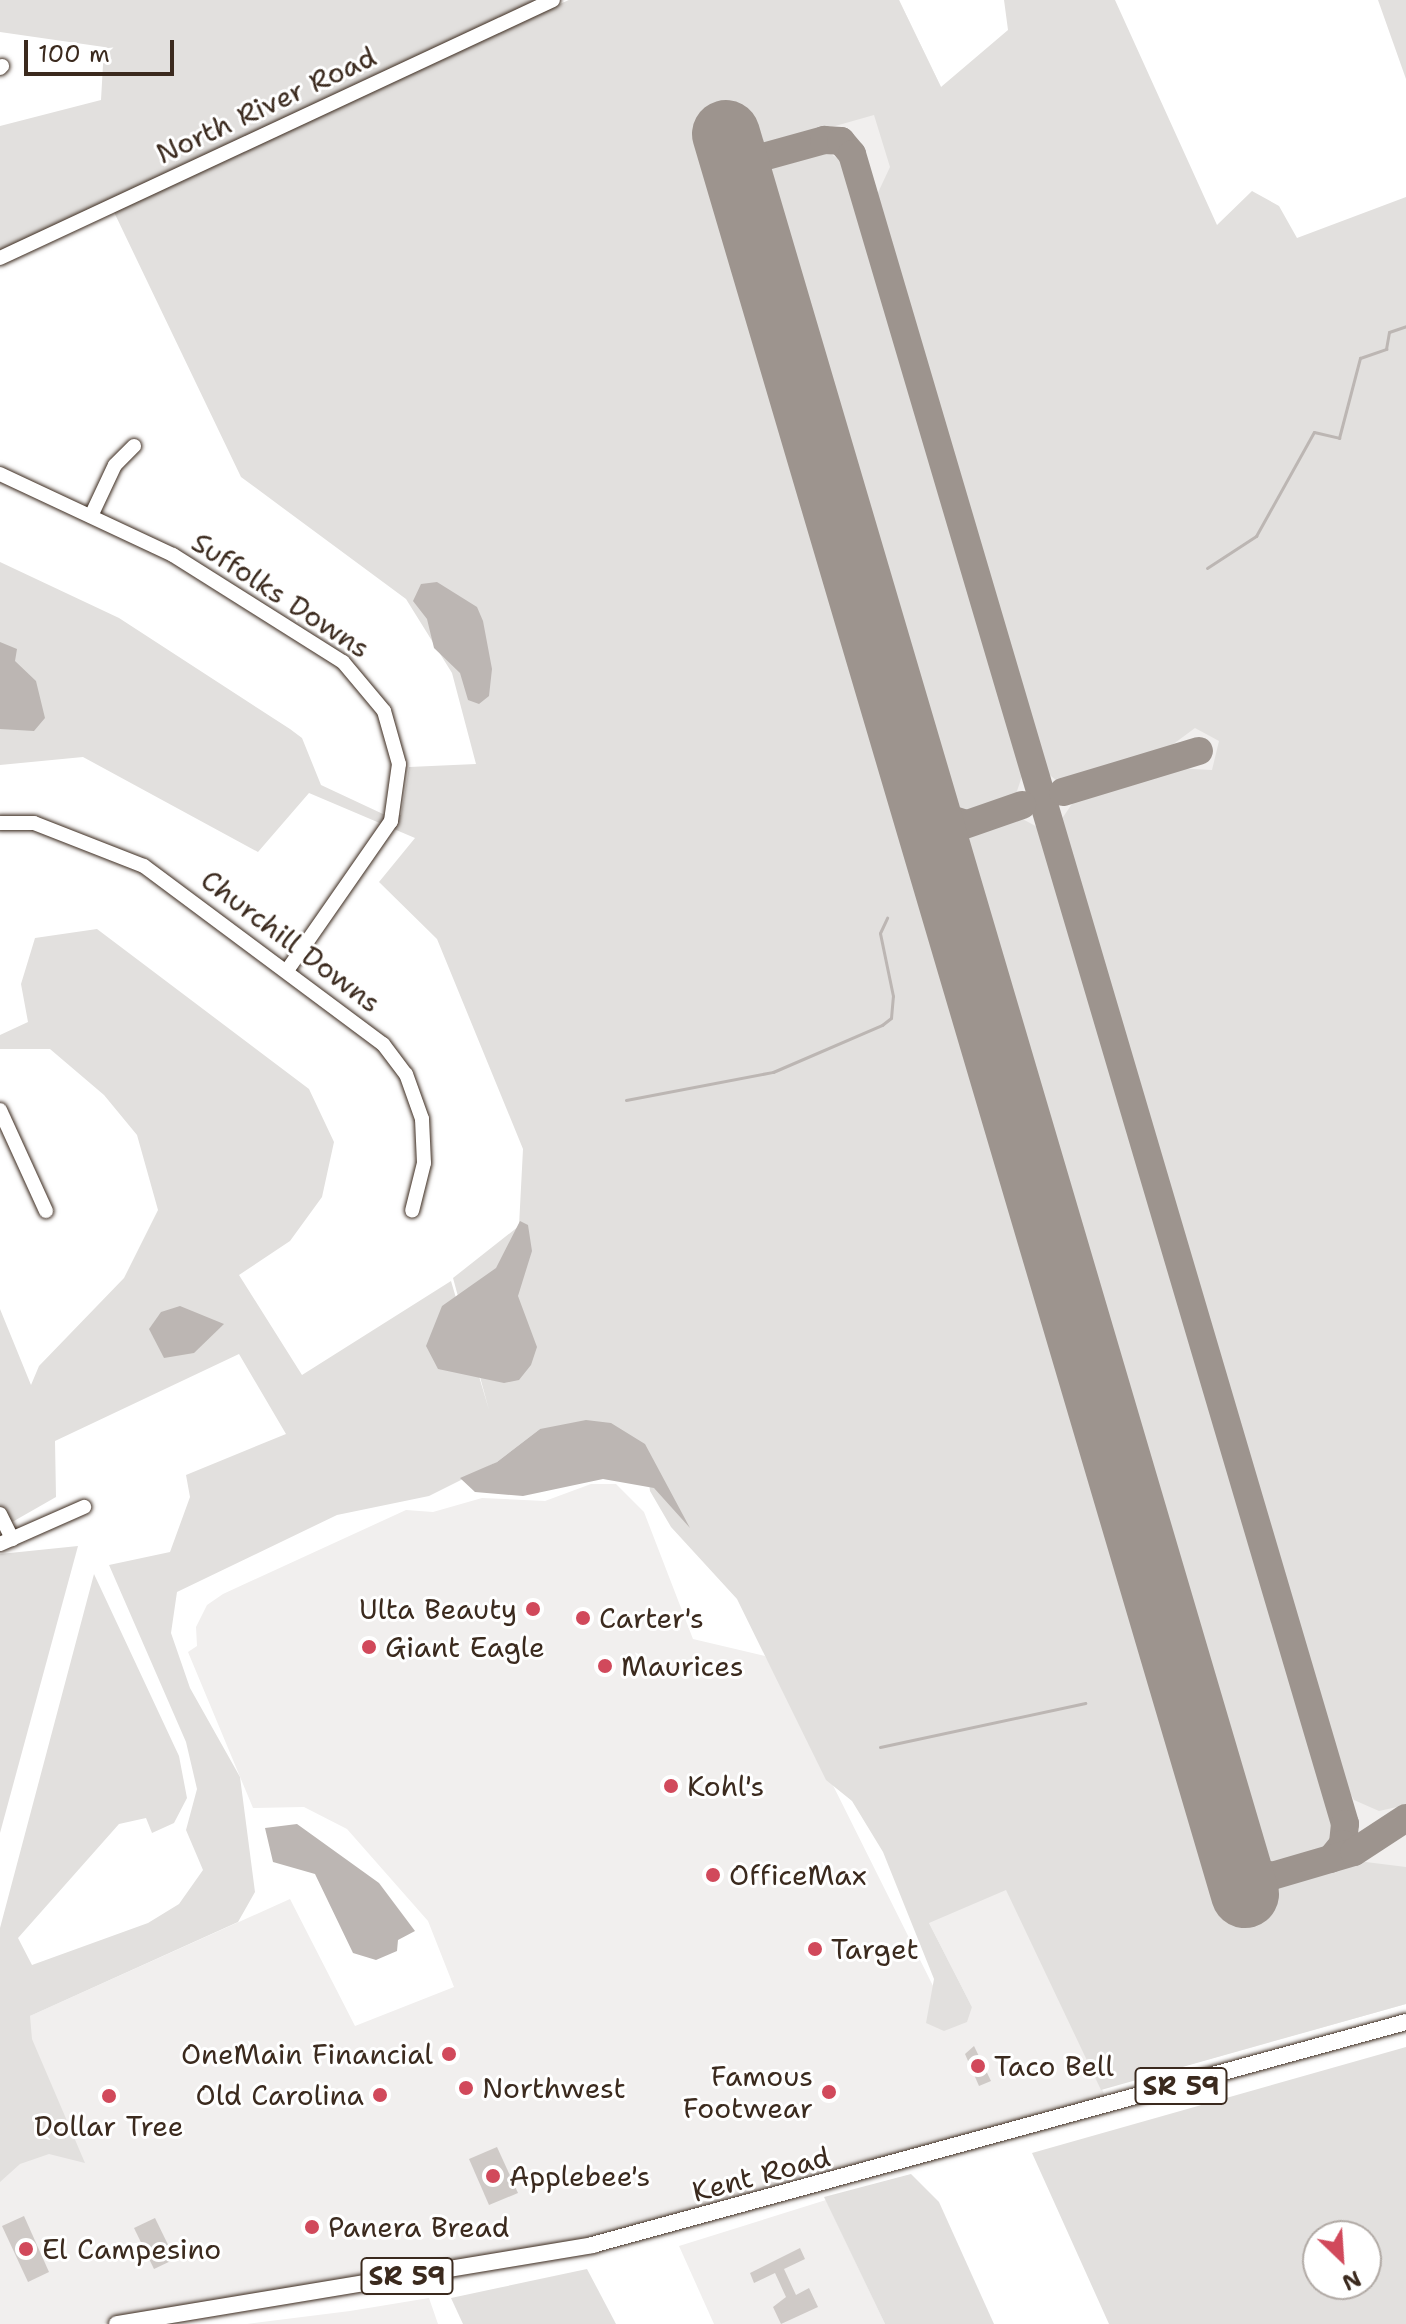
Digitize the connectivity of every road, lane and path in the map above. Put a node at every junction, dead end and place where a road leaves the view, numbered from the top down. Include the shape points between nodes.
1 (553, 0) edge
2 (0, 258) edge
3 (134, 446) dead end
4 (0, 474) edge
5 (91, 516) junction
6 (0, 823) edge
7 (288, 969) junction
8 (0, 1110) edge
9 (46, 1211) dead end
10 (412, 1211) dead end
11 (84, 1507) dead end
12 (0, 1514) edge
13 (6, 1541) edge
14 (1406, 2022) edge
15 (117, 2324) edge

1 - 2 street, North River Road
3 - 5 street via 122,453
4 - 5 street, Suffolks Downs
5 - 7 street, Suffolks Downs via 173,555 343,662 388,718 399,771 391,821
6 - 7 street, Churchill Downs via 34,823 144,866
7 - 10 street, Churchill Downs via 370,1032 406,1074 425,1140
8 - 9 street
11 - 13 street
12 - 13 street
14 - 15 main road, Kent Road / SR 59 via 592,2245

